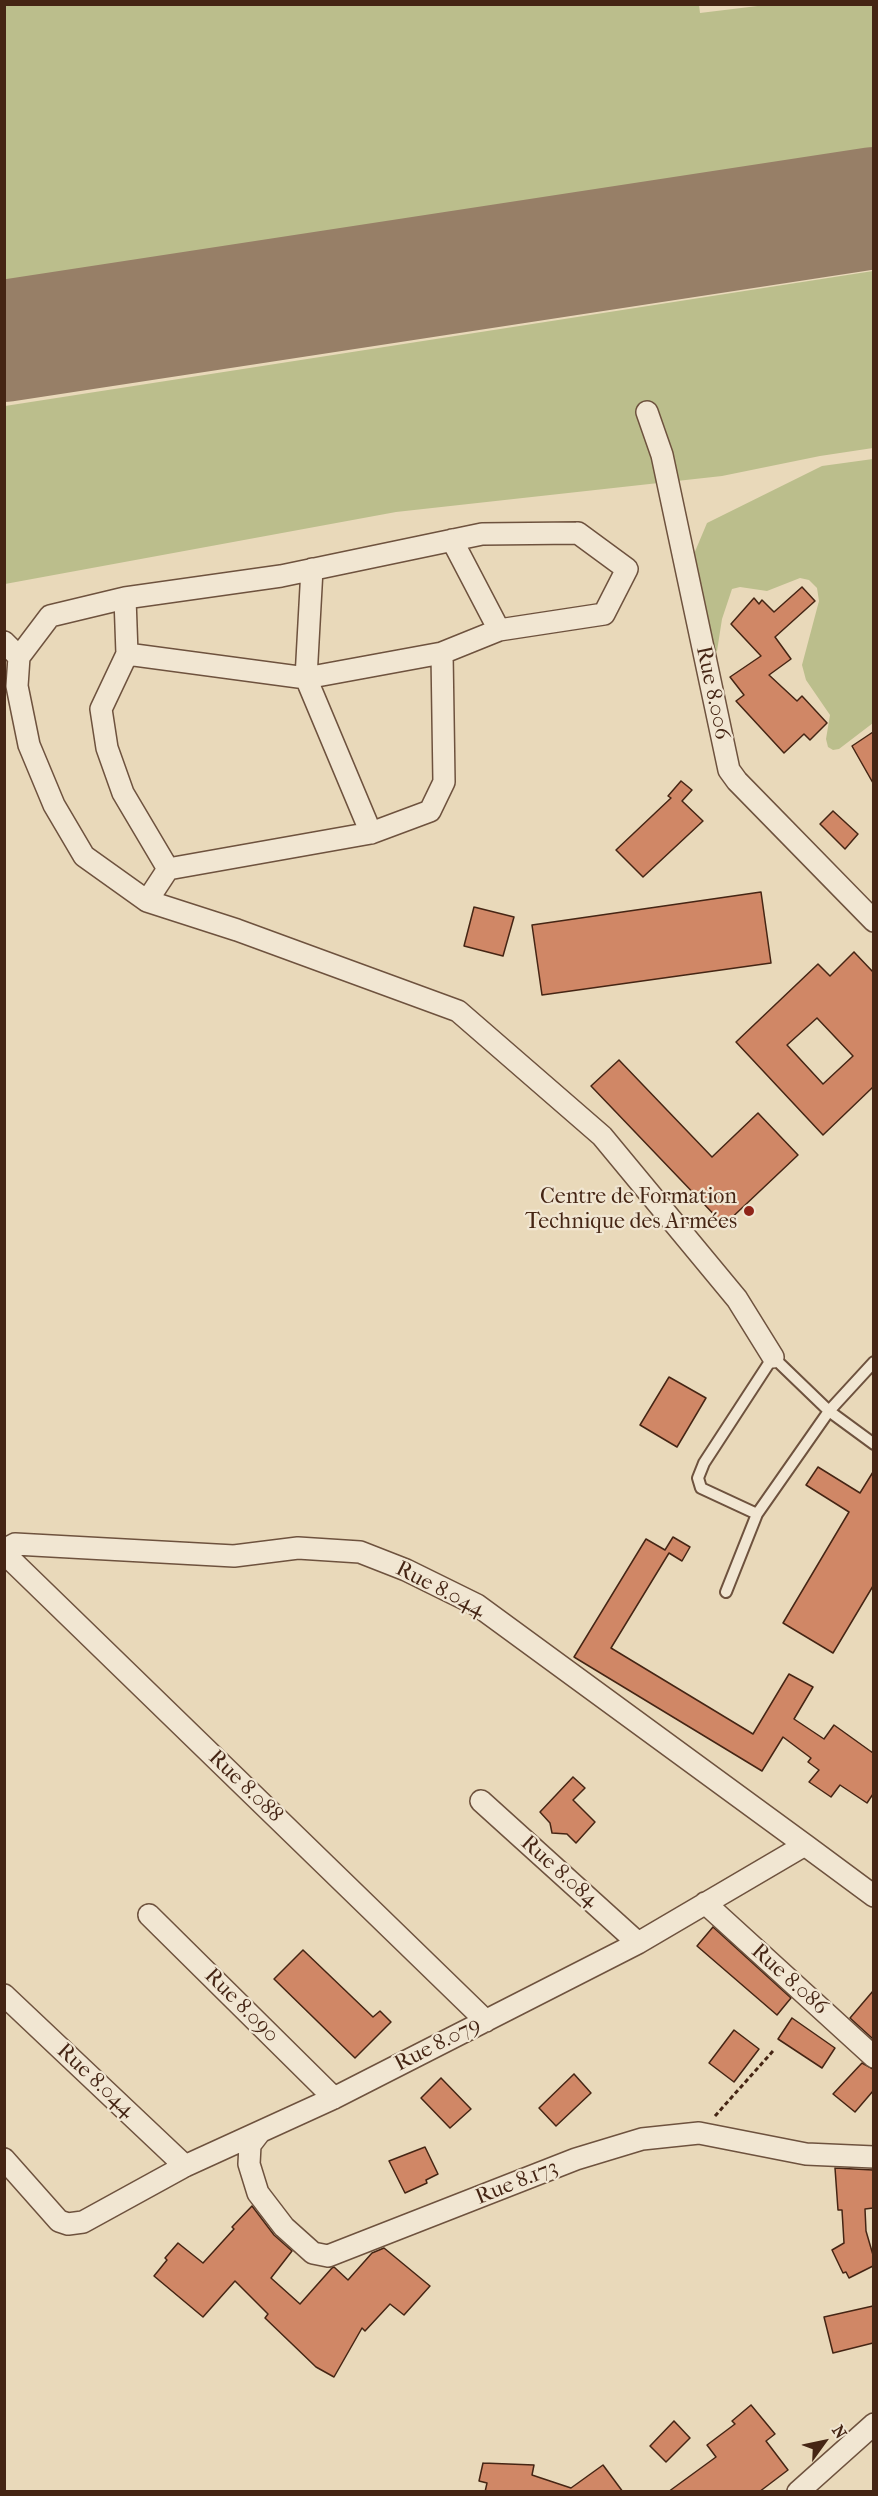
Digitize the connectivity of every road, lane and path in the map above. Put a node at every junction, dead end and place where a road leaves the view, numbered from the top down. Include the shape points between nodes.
1 (647, 412) dead end
2 (452, 540) junction
3 (312, 569) junction
4 (124, 598) junction
5 (499, 630) junction
6 (12, 650) edge
7 (442, 653) junction
8 (127, 654) junction
9 (306, 678) junction
10 (371, 833) junction
11 (168, 868) junction
12 (147, 901) junction
13 (873, 921) edge
14 (773, 1357) junction
15 (873, 1362) edge
16 (829, 1411) junction
17 (873, 1444) edge
18 (757, 1514) junction
19 (4, 1551) edge
20 (726, 1592) dead end
21 (481, 1801) dead end
22 (805, 1845) junction
23 (873, 1896) edge
24 (705, 1903) junction
25 (149, 1915) dead end
26 (638, 1943) junction
27 (4, 1995) edge
28 (486, 2021) junction
29 (773, 2051) dead end
30 (873, 2057) edge
31 (334, 2098) junction
32 (260, 2132) junction
33 (699, 2133) junction
34 (873, 2157) edge
35 (4, 2159) edge
36 (185, 2166) junction
37 (873, 2424) edge
38 (810, 2487) edge

1 - 13 street, Rue 8.006 via 662,456 729,770
2 - 3 street
2 - 5 street
2 - 5 street via 482,534 578,533 627,569 604,614
3 - 4 street
3 - 9 street
4 - 6 street via 50,616
4 - 8 street
5 - 7 street
6 - 12 street via 30,745 54,805 84,856
7 - 9 street
7 - 10 street via 444,782 430,811
8 - 9 street
8 - 11 street via 101,709 107,748 123,793
9 - 10 street
10 - 11 street
11 - 12 street
12 - 14 street via 458,1011 602,1136 737,1299
14 - 16 lane
14 - 18 lane via 698,1478 701,1488
15 - 16 lane
16 - 17 lane
16 - 18 lane
18 - 20 lane
19 - 22 street, Rue 8.044 via 15,1544 234,1556 298,1548 360,1552 477,1605
19 - 28 street, Rue 8.088
21 - 26 street, Rue 8.084
22 - 23 street
22 - 24 street, Rue 8.079
24 - 26 street, Rue 8.079
24 - 30 street, Rue 8.086
25 - 31 street, Rue 8.090
26 - 28 street, Rue 8.079
27 - 36 street, Rue 8.044
28 - 31 street, Rue 8.079
29 - 33 path
31 - 32 street, Rue 8.079
32 - 33 street, Rue 8.173 via 250,2145 249,2155 258,2193 284,2227 313,2253 328,2256 576,2159 642,2139
32 - 36 street, Rue 8.079
33 - 34 street, Rue 8.173 via 806,2154
35 - 36 street, Rue 8.079 via 58,2221 68,2224 83,2222
37 - 38 street

